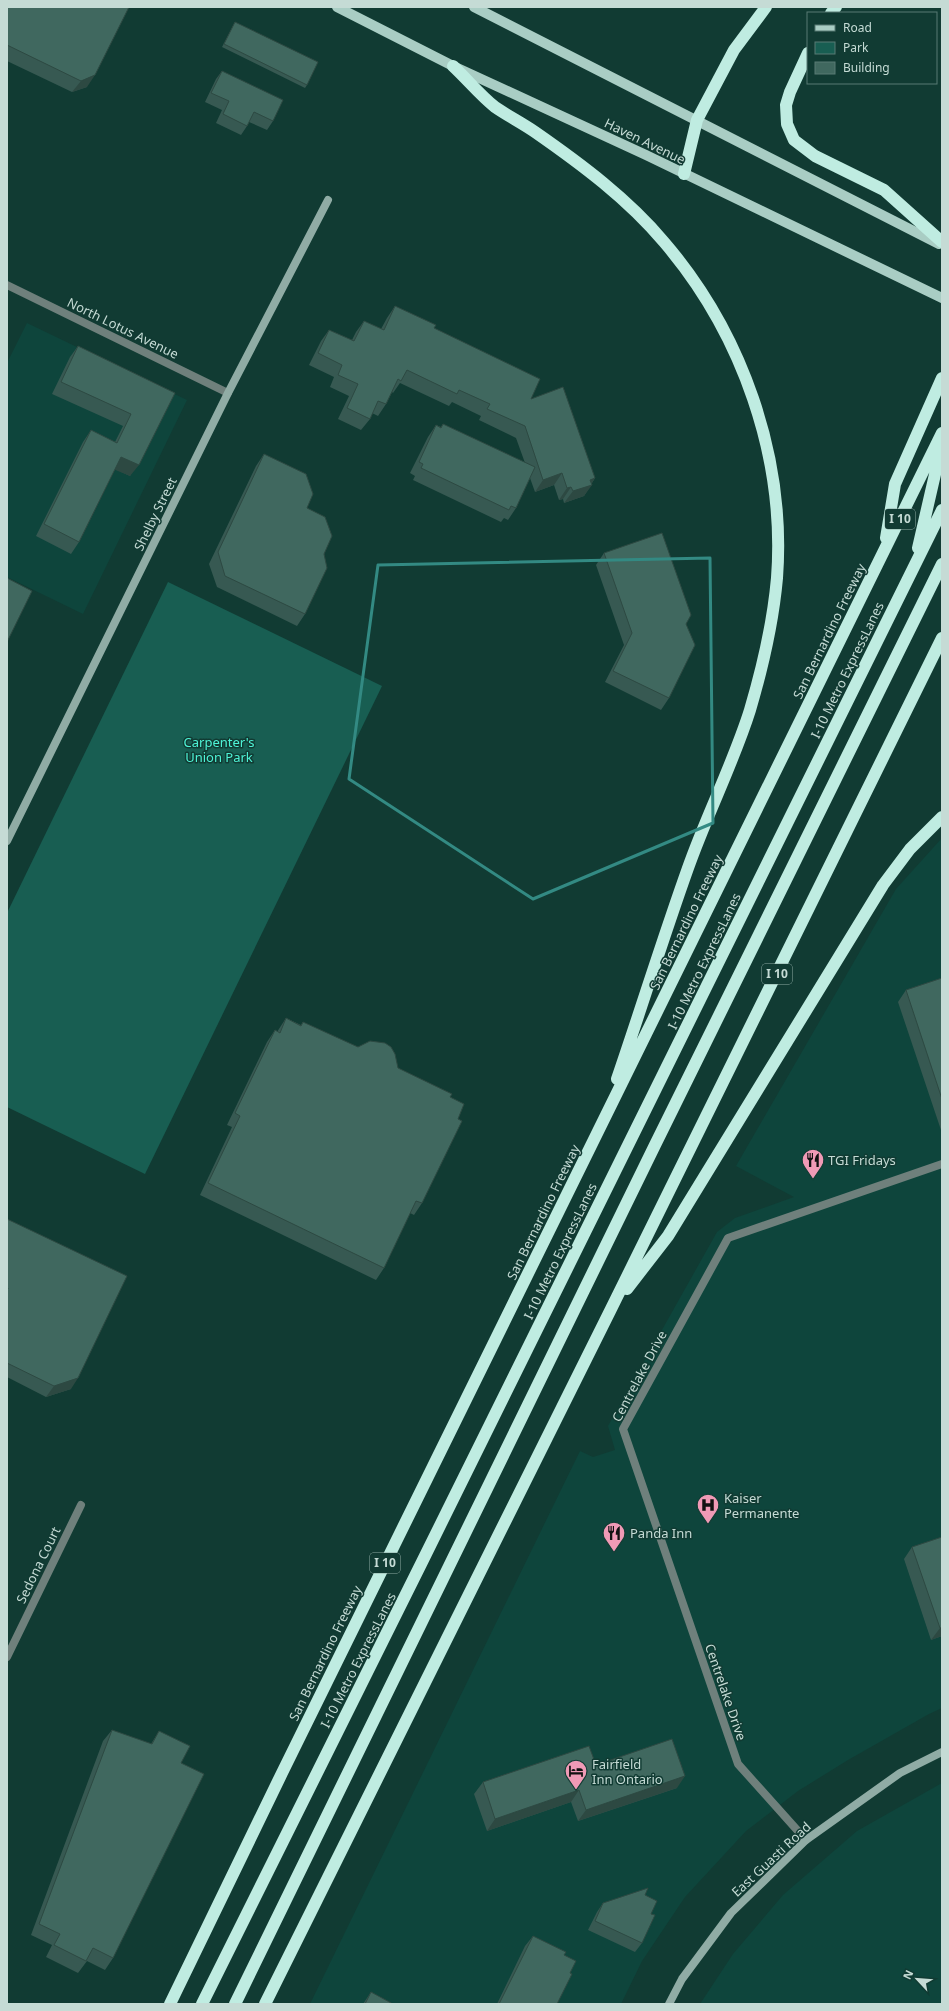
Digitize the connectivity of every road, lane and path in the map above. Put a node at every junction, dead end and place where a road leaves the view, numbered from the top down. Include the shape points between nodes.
1 (337, 7) edge
2 (474, 7) edge
3 (766, 7) edge
4 (807, 55) edge
5 (453, 66) junction
6 (697, 120) junction
7 (684, 174) junction
8 (328, 200) dead end
9 (942, 244) edge
10 (7, 284) edge
11 (942, 298) edge
12 (942, 378) edge
13 (228, 394) junction
14 (942, 433) edge
15 (942, 444) edge
16 (942, 510) edge
17 (884, 551) junction
18 (942, 564) edge
19 (912, 570) junction
20 (942, 638) edge
21 (942, 817) edge
22 (7, 841) edge
23 (603, 1123) junction
24 (942, 1164) edge
25 (611, 1309) junction
26 (81, 1505) dead end
27 (7, 1657) edge
28 (942, 1752) edge
29 (806, 1840) junction
30 (170, 2004) edge
31 (202, 2004) edge
32 (235, 2004) edge
33 (265, 2004) edge
34 (669, 2004) edge

1 - 5 main road, Haven Avenue
2 - 6 main road
3 - 6 highway via 734,50
4 - 9 highway via 786,105 787,124 794,140 815,156 884,190
5 - 7 main road, Haven Avenue
5 - 23 highway via 494,106 575,161 622,199 663,240 709,303 737,354 757,412 772,476 777,526 777,576 770,634 760,673 734,755 688,866
6 - 7 highway
6 - 9 main road
7 - 11 main road, Haven Avenue
8 - 13 street, Shelby Street
10 - 13 street, North Lotus Avenue
12 - 17 highway via 895,484
13 - 22 street, Shelby Street
14 - 17 highway, San Bernardino Freeway / I 10
15 - 19 highway
16 - 19 highway, I-10 Metro ExpressLanes
17 - 23 highway, San Bernardino Freeway / I 10
18 - 32 highway
19 - 31 highway, I-10 Metro ExpressLanes
20 - 25 highway, I 10
21 - 25 highway via 910,849 883,885 668,1236
23 - 30 highway, San Bernardino Freeway / I 10
24 - 29 street, Centrelake Drive via 728,1238 623,1429 738,1764
25 - 33 highway, I 10
26 - 27 street, Sedona Court
28 - 29 street, East Guasti Road via 900,1773
29 - 34 street, East Guasti Road via 731,1913 682,1978

